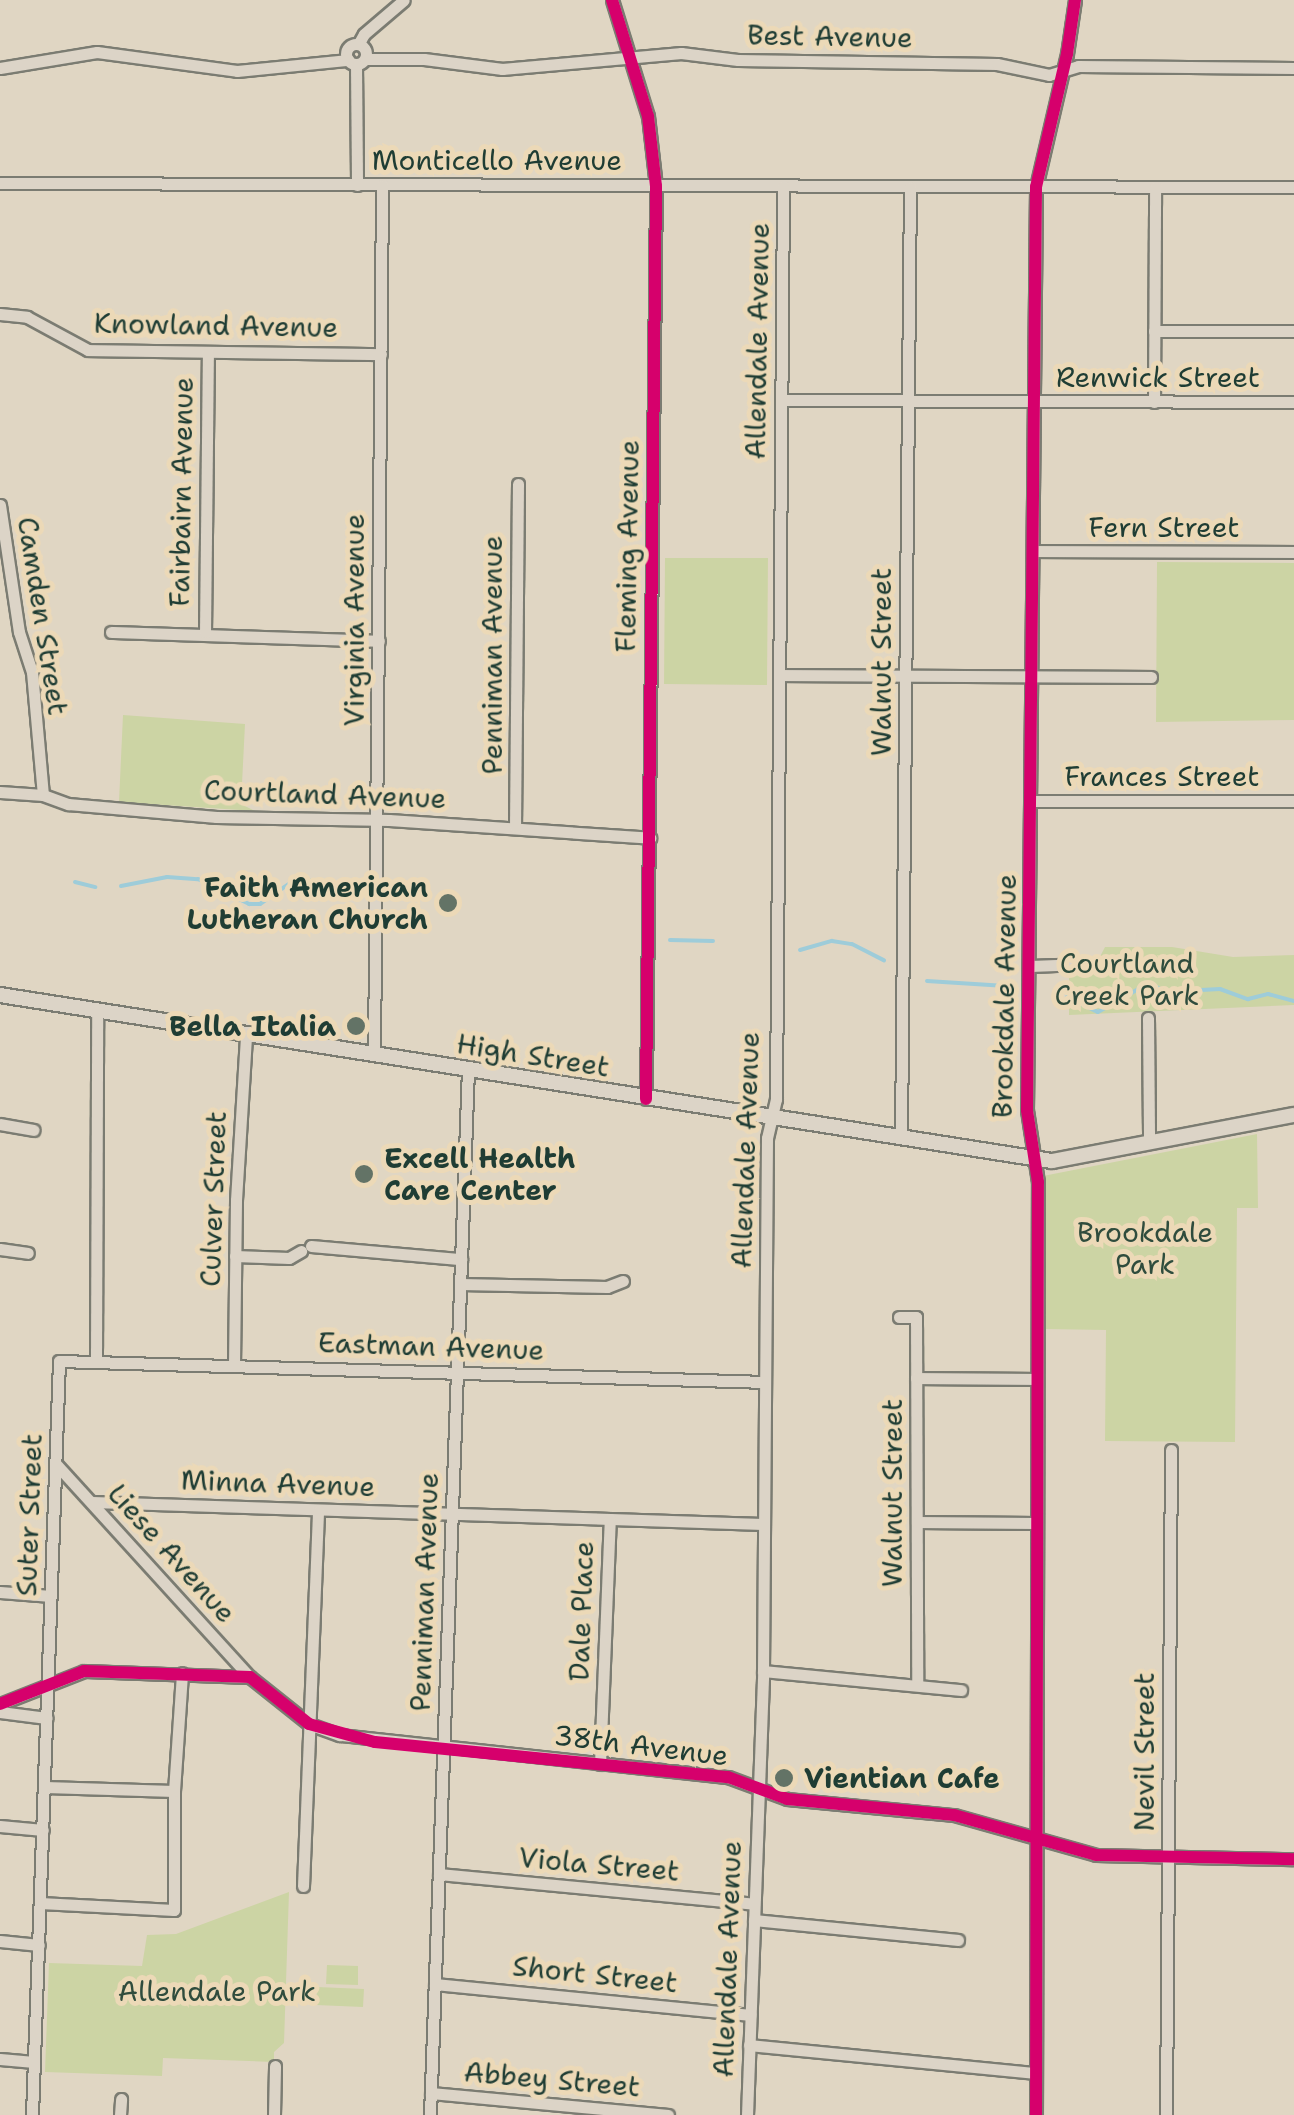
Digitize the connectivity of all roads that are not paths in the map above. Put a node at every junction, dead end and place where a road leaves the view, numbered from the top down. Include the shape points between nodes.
1 (404, 0) edge
2 (612, 0) edge
3 (1075, 0) edge
4 (355, 44) junction
5 (632, 56) junction
6 (356, 61) junction
7 (307, 62) junction
8 (0, 68) edge
9 (1294, 68) edge
10 (1063, 71) junction
11 (0, 183) edge
12 (357, 185) junction
13 (382, 186) junction
14 (656, 186) junction
15 (783, 186) junction
16 (910, 187) junction
17 (1036, 187) junction
18 (1155, 187) junction
19 (1294, 187) edge
20 (0, 314) edge
21 (1154, 330) junction
22 (1294, 331) edge
23 (208, 352) junction
24 (381, 354) junction
25 (782, 400) junction
26 (908, 401) junction
27 (1034, 401) junction
28 (1154, 402) junction
29 (1294, 402) edge
30 (518, 484) dead end
31 (0, 504) edge
32 (3, 551) edge
33 (1033, 551) junction
34 (1294, 552) edge
35 (0, 566) edge
36 (111, 632) dead end
37 (205, 632) junction
38 (378, 641) junction
39 (780, 675) junction
40 (906, 675) junction
41 (1031, 676) junction
42 (1151, 677) dead end
43 (0, 792) edge
44 (43, 795) junction
45 (1031, 801) junction
46 (1294, 802) edge
47 (378, 820) junction
48 (516, 827) junction
49 (650, 838) junction
50 (1084, 964) dead end
51 (1029, 966) junction
52 (0, 995) edge
53 (97, 1012) junction
54 (1148, 1018) dead end
55 (246, 1035) junction
56 (374, 1055) junction
57 (468, 1070) junction
58 (646, 1099) junction
59 (1294, 1115) edge
60 (771, 1118) junction
61 (0, 1124) edge
62 (34, 1130) dead end
63 (901, 1138) junction
64 (1149, 1142) junction
65 (1032, 1158) junction
66 (0, 1250) edge
67 (28, 1254) dead end
68 (234, 1256) junction
69 (461, 1259) junction
70 (623, 1282) dead end
71 (460, 1284) junction
72 (900, 1317) dead end
73 (96, 1360) junction
74 (234, 1364) junction
75 (456, 1371) junction
76 (916, 1378) junction
77 (1035, 1379) junction
78 (764, 1382) junction
79 (1171, 1450) dead end
80 (56, 1464) junction
81 (92, 1502) junction
82 (318, 1510) junction
83 (452, 1514) junction
84 (610, 1519) junction
85 (917, 1522) junction
86 (1035, 1523) junction
87 (763, 1524) junction
88 (0, 1592) edge
89 (50, 1596) junction
90 (763, 1672) junction
91 (182, 1673) junction
92 (250, 1677) junction
93 (49, 1682) junction
94 (917, 1686) junction
95 (960, 1690) dead end
96 (0, 1704) edge
97 (0, 1712) edge
98 (47, 1718) junction
99 (308, 1724) junction
100 (444, 1749) junction
101 (600, 1764) junction
102 (45, 1787) junction
103 (759, 1790) junction
104 (174, 1791) junction
105 (0, 1826) edge
106 (43, 1830) junction
107 (1036, 1838) junction
108 (1168, 1858) junction
109 (1294, 1859) edge
110 (440, 1874) junction
111 (303, 1886) dead end
112 (40, 1903) junction
113 (754, 1904) junction
114 (754, 1920) junction
115 (958, 1940) dead end
116 (0, 1941) edge
117 (38, 1945) junction
118 (435, 1984) junction
119 (750, 2014) junction
120 (749, 2044) junction
121 (0, 2059) edge
122 (34, 2062) junction
123 (275, 2066) dead end
124 (1036, 2073) junction
125 (431, 2092) junction
126 (120, 2099) dead end
127 (32, 2115) edge
128 (120, 2115) edge
129 (274, 2115) edge
130 (430, 2115) edge
131 (668, 2115) edge
132 (747, 2115) edge
133 (1036, 2115) edge
134 (1166, 2115) edge

1 - 4 street
2 - 5 street, Fleming Avenue
3 - 10 street, Brookdale Avenue
4 - 6 street
4 - 7 street
5 - 6 street, Best Avenue via 502,70 424,58
5 - 10 street, Best Avenue
5 - 14 street, Fleming Avenue
6 - 7 street, Best Avenue
6 - 12 street
7 - 8 street via 209,70 97,52
9 - 10 street, Best Avenue
10 - 17 street, Brookdale Avenue
11 - 12 street, Monticello Avenue
12 - 13 street, Monticello Avenue
13 - 14 street, Monticello Avenue
13 - 24 street, Virginia Avenue
14 - 15 street, Monticello Avenue
14 - 49 street, Fleming Avenue
15 - 16 street, Monticello Avenue
15 - 25 street, Allendale Avenue
16 - 17 street, Monticello Avenue
16 - 26 street, Walnut Street
17 - 18 street, Monticello Avenue
17 - 27 street, Brookdale Avenue
18 - 19 street, Monticello Avenue
18 - 21 street
20 - 23 street, Knowland Avenue via 27,317 88,350
21 - 22 street
21 - 28 street
23 - 24 street, Knowland Avenue
23 - 37 street, Fairbairn Avenue
24 - 38 street, Virginia Avenue
25 - 26 street, Renwick Street
25 - 39 street, Allendale Avenue
26 - 27 street, Renwick Street
26 - 40 street, Walnut Street
27 - 28 street, Renwick Street
27 - 33 street, Brookdale Avenue
28 - 29 street, Renwick Street
30 - 48 street, Penniman Avenue
31 - 32 street, Camden Street
32 - 35 street
32 - 44 street, Camden Street via 32,672
33 - 34 street, Fern Street
33 - 41 street, Brookdale Avenue
36 - 37 street
37 - 38 street
38 - 47 street, Virginia Avenue
39 - 40 street
39 - 60 street, Allendale Avenue
40 - 41 street
40 - 63 street, Walnut Street
41 - 42 street
41 - 45 street, Brookdale Avenue
43 - 44 street, Courtland Avenue
44 - 47 street, Courtland Avenue via 106,809
45 - 46 street, Frances Street
45 - 51 street, Brookdale Avenue
47 - 48 street, Courtland Avenue
47 - 56 street, Virginia Avenue
48 - 49 street, Courtland Avenue
49 - 58 street, Fleming Avenue
50 - 51 street
51 - 65 street, Brookdale Avenue
52 - 53 main road, High Street
53 - 55 main road, High Street
53 - 73 street
54 - 64 street
55 - 56 main road, High Street
55 - 68 street, Culver Street
56 - 57 main road, High Street
57 - 58 main road, High Street
57 - 69 street, Penniman Avenue
58 - 60 main road, High Street
59 - 64 main road, High Street
60 - 63 main road, High Street
60 - 78 street, Allendale Avenue
61 - 62 street
63 - 65 main road, High Street
64 - 65 main road, High Street via 1052,1161
65 - 77 street, Brookdale Avenue via 1038,1182
66 - 67 street
68 - 69 street via 289,1258 306,1249
68 - 74 street, Culver Street
69 - 71 street, Penniman Avenue
70 - 71 street
71 - 75 street, Penniman Avenue
72 - 76 street, Walnut Street via 916,1317
73 - 74 street, Eastman Avenue
73 - 80 street, Suter Street via 60,1361
74 - 75 street, Eastman Avenue
75 - 78 street, Eastman Avenue
75 - 83 street, Penniman Avenue
76 - 77 street
76 - 85 street, Walnut Street
77 - 86 street, Brookdale Avenue
78 - 87 street, Allendale Avenue
79 - 108 street, Nevil Street
80 - 81 street, Liese Avenue
80 - 89 street, Suter Street
81 - 82 street, Minna Avenue
81 - 92 street, Liese Avenue
82 - 83 street, Minna Avenue
82 - 99 street
83 - 84 street, Minna Avenue
83 - 100 street, Penniman Avenue
84 - 87 street, Minna Avenue
84 - 101 street, Dale Place
85 - 86 street
85 - 94 street, Walnut Street
86 - 107 street, Brookdale Avenue
87 - 90 street, Allendale Avenue
88 - 89 street
89 - 93 street, Suter Street
90 - 94 street
90 - 103 street, Allendale Avenue
91 - 92 street
91 - 93 street via 84,1670
91 - 104 street
92 - 99 street, 38th Avenue
93 - 96 street
93 - 98 street, Suter Street
94 - 95 street
97 - 98 street
98 - 102 street, Suter Street
99 - 100 street, 38th Avenue via 375,1742
99 - 111 street
100 - 101 street, 38th Avenue
100 - 110 street, Penniman Avenue
101 - 103 street, 38th Avenue via 728,1777
102 - 104 street
102 - 106 street, Suter Street
103 - 107 street, 38th Avenue via 954,1815
103 - 113 street, Allendale Avenue
104 - 112 street via 174,1910
105 - 106 street
106 - 112 street, Suter Street
107 - 108 street, 38th Avenue via 1096,1856
107 - 124 street, Brookdale Avenue
108 - 109 street, 38th Avenue
108 - 134 street, Nevil Street
110 - 113 street, Viola Street
110 - 118 street, Penniman Avenue
112 - 117 street, Suter Street
113 - 114 street, Allendale Avenue
114 - 115 street
114 - 119 street, Allendale Avenue
116 - 117 street
117 - 122 street, Suter Street
118 - 119 street, Short Street
118 - 125 street, Penniman Avenue
119 - 120 street, Allendale Avenue
120 - 124 street
120 - 132 street, Allendale Avenue
121 - 122 street
122 - 127 street, Suter Street
123 - 129 street
124 - 133 street, Brookdale Avenue
125 - 130 street, Penniman Avenue
125 - 131 street, Abbey Street
126 - 128 street

